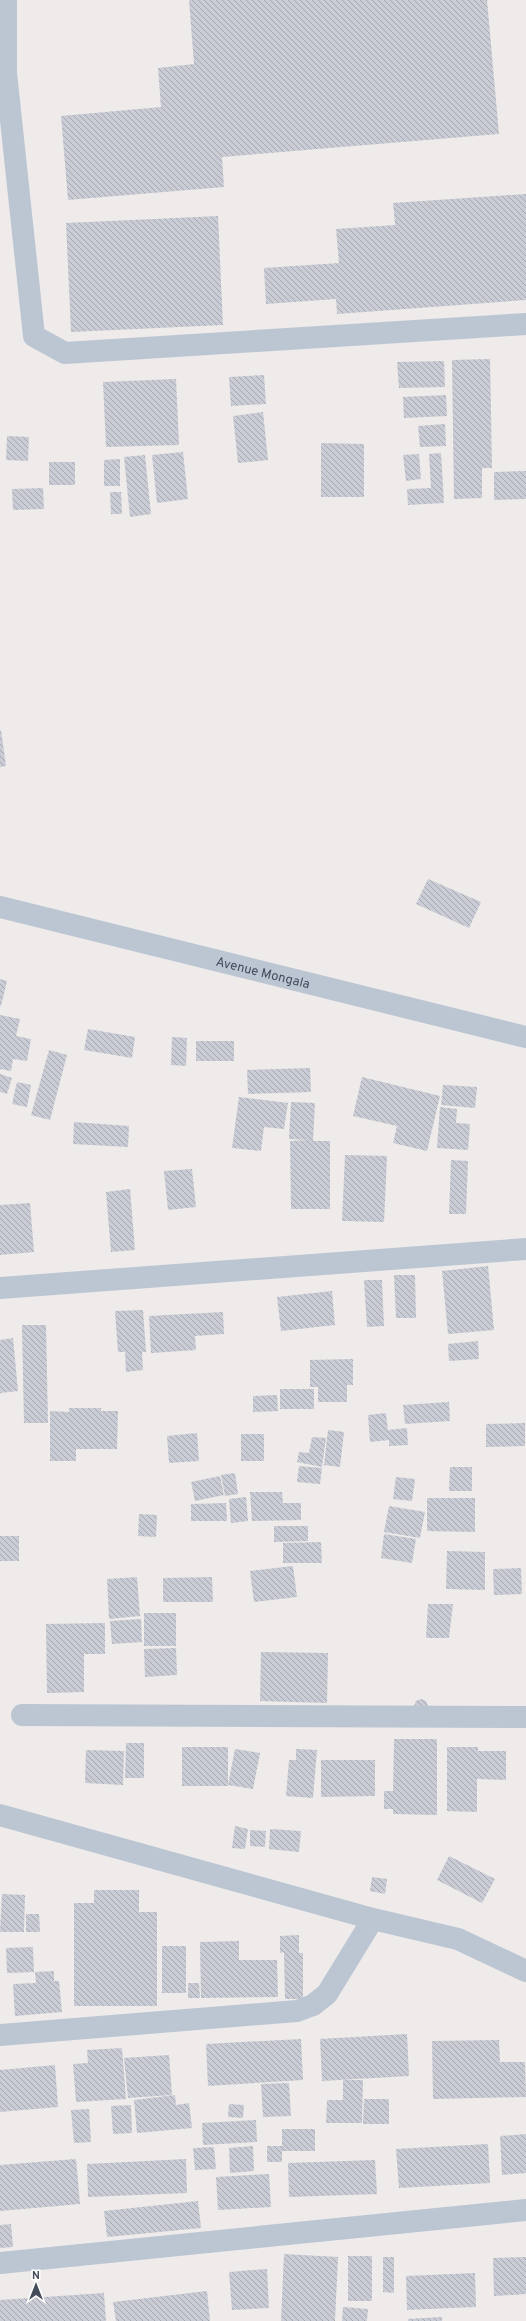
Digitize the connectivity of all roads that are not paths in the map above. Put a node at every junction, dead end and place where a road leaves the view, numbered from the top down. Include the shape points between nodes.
1 (6, 0) edge
2 (526, 324) edge
3 (0, 907) edge
4 (526, 1037) edge
5 (526, 1249) edge
6 (0, 1288) edge
7 (22, 1715) dead end
8 (526, 1717) edge
9 (0, 1815) edge
10 (373, 1919) junction
11 (526, 1971) edge
12 (0, 2035) edge
13 (526, 2210) edge
14 (0, 2263) edge

1 - 2 street via 6,74 34,336 65,353
3 - 4 street, Avenue Mongala
5 - 6 street
7 - 8 street
9 - 10 street
10 - 11 street via 458,1939
10 - 12 street via 327,1994 313,2005 298,2011
13 - 14 street

